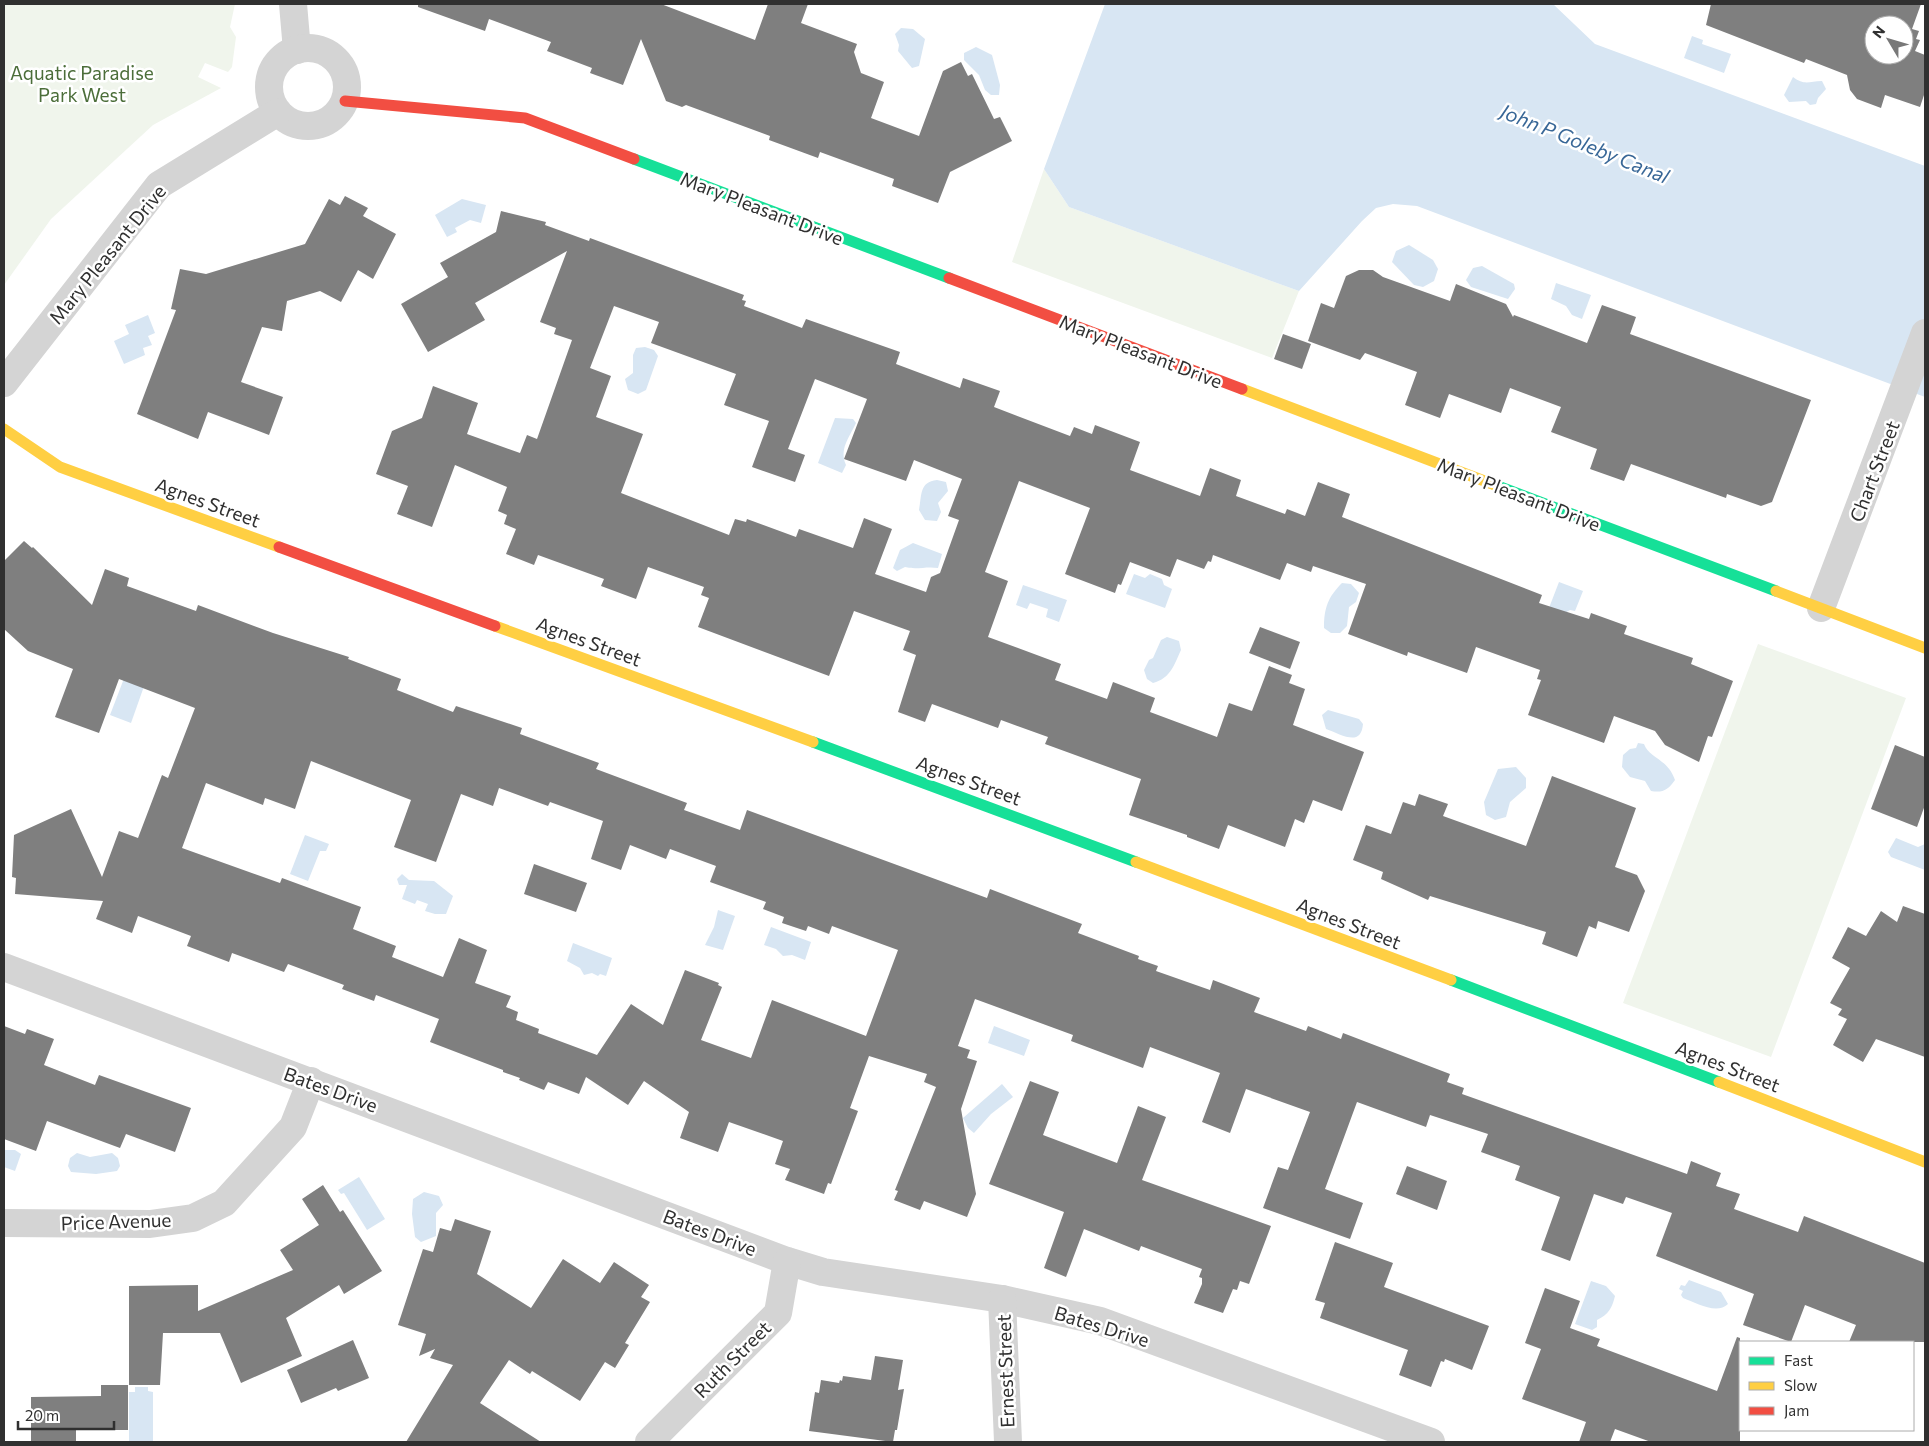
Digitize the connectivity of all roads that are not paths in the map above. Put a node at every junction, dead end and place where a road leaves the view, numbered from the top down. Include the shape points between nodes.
1 (293, 4) edge
2 (297, 50) junction
3 (345, 101) junction
4 (278, 112) junction
5 (1925, 333) edge
6 (4, 384) edge
7 (4, 429) edge
8 (1821, 608) junction
9 (1925, 648) edge
10 (4, 967) edge
11 (311, 1081) junction
12 (1925, 1162) edge
13 (4, 1223) edge
14 (787, 1261) junction
15 (1002, 1299) junction
16 (649, 1442) edge
17 (1008, 1442) edge
18 (1431, 1442) edge

1 - 2 street
2 - 3 street via 315,49 332,56 341,65 346,76
2 - 4 street via 285,55 271,76 271,101
3 - 4 street via 331,119 308,126 297,125
3 - 8 street, Mary Pleasant Drive via 525,118
4 - 6 street, Mary Pleasant Drive via 159,184
5 - 8 street, Chart Street
7 - 12 street, Agnes Street via 60,466 1018,817 1649,1054
8 - 9 street, Mary Pleasant Drive
10 - 11 street, Bates Drive
11 - 13 street, Price Avenue via 292,1127 224,1202 193,1218 150,1224
11 - 14 street, Bates Drive
14 - 15 street, Bates Drive via 823,1272
14 - 16 street, Ruth Street via 778,1313
15 - 17 street, Ernest Street
15 - 18 street, Bates Drive via 1100,1321

